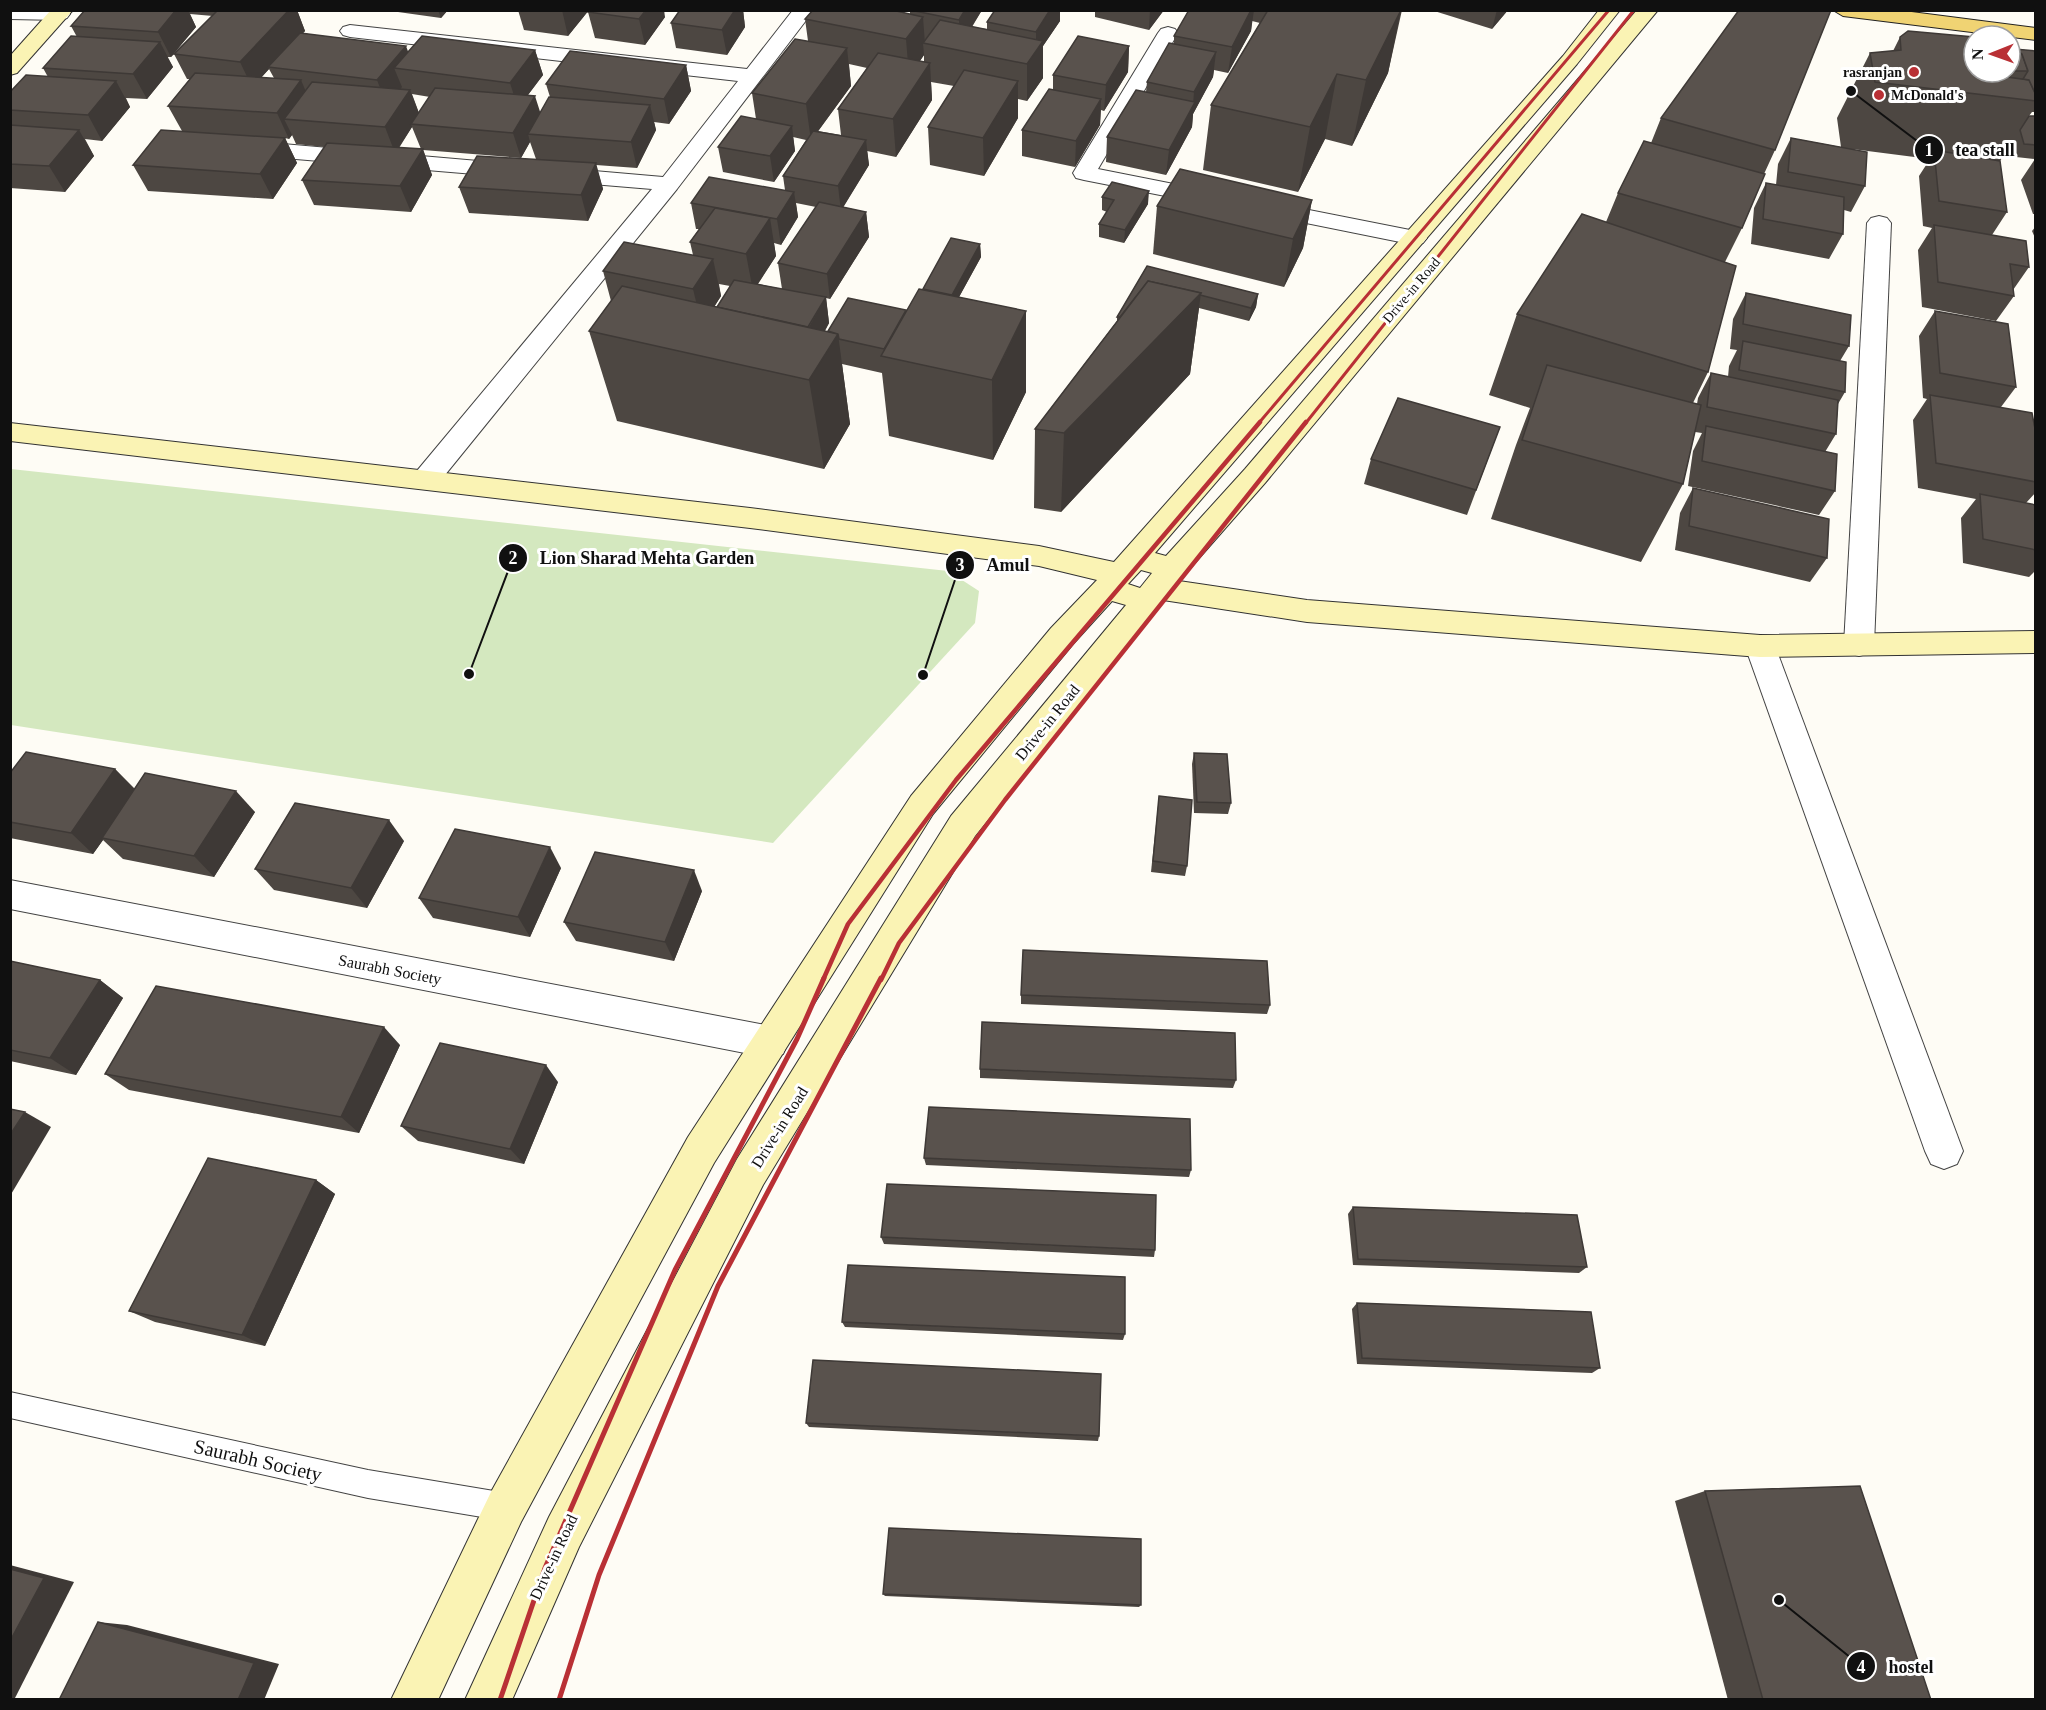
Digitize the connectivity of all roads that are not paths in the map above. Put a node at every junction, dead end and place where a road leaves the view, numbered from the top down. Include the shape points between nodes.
1 (804, 10) edge
2 (1610, 10) edge
3 (1648, 10) edge
4 (1843, 10) edge
5 (61, 12) edge
6 (10, 13) edge
7 (350, 32) dead end
8 (1168, 33) dead end
9 (2036, 34) edge
10 (10, 69) edge
11 (755, 76) junction
12 (228, 146) edge
13 (669, 184) junction
14 (1879, 223) dead end
15 (1415, 238) junction
16 (10, 432) edge
17 (426, 479) junction
18 (1121, 573) junction
19 (1159, 586) junction
20 (2036, 642) edge
21 (1859, 645) junction
22 (1760, 646) junction
23 (10, 894) edge
24 (770, 1042) junction
25 (1944, 1150) dead end
26 (10, 1405) edge
27 (506, 1507) junction
28 (414, 1700) edge
29 (488, 1700) edge

1 - 11 street
2 - 15 main road
3 - 19 main road, Drive-in Road
4 - 9 main road
5 - 6 street
5 - 10 main road
7 - 11 street
8 - 15 street via 1084,173
11 - 13 street
12 - 13 street
13 - 17 street
14 - 21 street
15 - 18 main road
16 - 17 main road
17 - 18 main road via 961,545
18 - 19 main road
18 - 19 main road
18 - 24 main road via 1062,636 922,805
19 - 22 main road via 1307,611
19 - 29 main road, Drive-in Road via 963,826 750,1172 564,1532
20 - 21 main road
21 - 22 main road
22 - 25 street
23 - 24 street, Saurabh Society
24 - 27 main road via 701,1150
26 - 27 lane, Saurabh Society via 369,1484
27 - 28 main road

